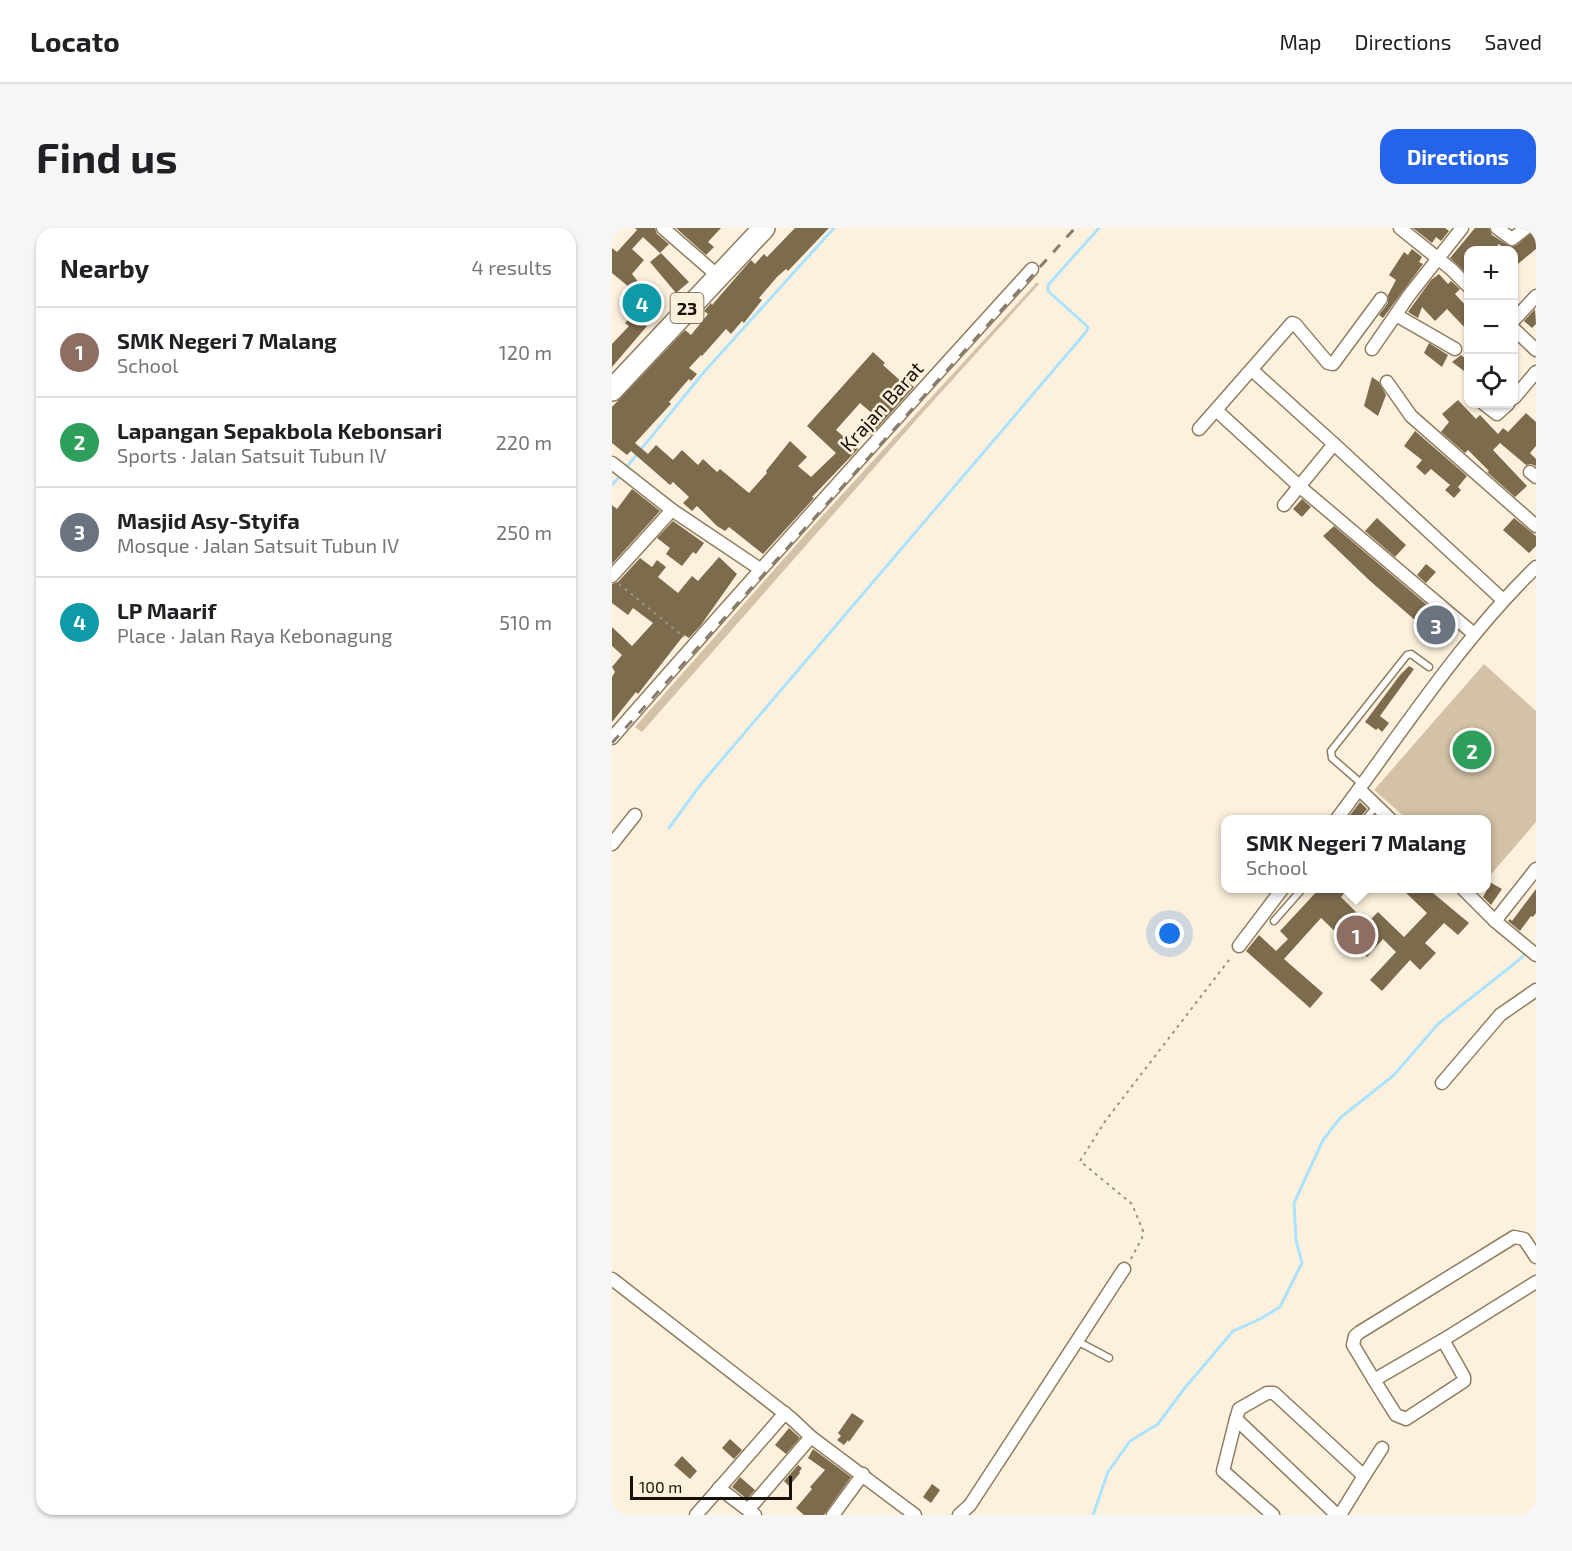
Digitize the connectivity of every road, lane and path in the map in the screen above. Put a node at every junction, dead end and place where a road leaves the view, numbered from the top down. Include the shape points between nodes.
1 (663, 228) edge
2 (764, 228) edge
3 (1400, 228) edge
4 (1461, 228) edge
5 (1497, 228) edge
6 (1526, 228) edge
7 (1438, 258) junction
8 (1032, 269) dead end
9 (718, 276) junction
10 (1464, 282) edge
11 (1536, 296) edge
12 (1381, 299) dead end
13 (1396, 315) junction
14 (1518, 316) edge
15 (1518, 333) edge
16 (1372, 349) dead end
17 (1455, 349) dead end
18 (1536, 350) edge
19 (1251, 370) junction
20 (1536, 372) edge
21 (1387, 382) dead end
22 (612, 390) edge
23 (1518, 393) edge
24 (1489, 408) edge
25 (1503, 408) edge
26 (1216, 410) junction
27 (1199, 429) dead end
28 (1334, 444) junction
29 (619, 469) edge
30 (1299, 486) junction
31 (1284, 505) dead end
32 (672, 510) junction
33 (1536, 526) edge
34 (1536, 567) edge
35 (760, 569) junction
36 (612, 577) edge
37 (1503, 600) junction
38 (1474, 634) junction
39 (694, 646) junction
40 (1429, 667) dead end
41 (612, 738) edge
42 (1360, 787) junction
43 (1376, 806) junction
44 (635, 815) dead end
45 (1339, 815) edge
46 (1368, 815) edge
47 (1386, 815) edge
48 (612, 844) edge
49 (1536, 869) edge
50 (1279, 893) edge
51 (1299, 893) edge
52 (1467, 893) edge
53 (1274, 921) dead end
54 (1495, 921) junction
55 (1239, 946) joint
56 (1536, 955) edge
57 (1536, 990) edge
58 (1442, 1083) dead end
59 (1534, 1249) edge
60 (1124, 1269) joint
61 (612, 1279) edge
62 (1536, 1282) edge
63 (1443, 1340) junction
64 (1077, 1341) junction
65 (1109, 1358) dead end
66 (1374, 1380) junction
67 (785, 1413) junction
68 (1236, 1419) junction
69 (811, 1437) junction
70 (1382, 1448) dead end
71 (863, 1474) junction
72 (1364, 1476) junction
73 (720, 1488) junction
74 (751, 1512) edge
75 (696, 1515) edge
76 (833, 1515) edge
77 (915, 1515) edge
78 (959, 1515) edge
79 (1273, 1515) edge
80 (1338, 1515) edge

1 - 9 street
2 - 9 highway, 23
3 - 7 street
4 - 7 street
5 - 6 street via 1512,239
7 - 10 street
7 - 13 street
8 - 35 street, Krajan Barat
9 - 22 highway, 23
11 - 14 street
12 - 19 street via 1333,364 1293,323
13 - 16 street
13 - 17 street
15 - 18 street
19 - 26 street
19 - 28 street
20 - 23 street
21 - 33 street via 1411,416
24 - 25 street via 1496,414
26 - 27 street
26 - 30 street
28 - 30 street
28 - 37 street
29 - 32 street
30 - 31 street
30 - 38 street
32 - 35 street
32 - 36 street
34 - 37 street
35 - 39 street, Krajan Barat
36 - 39 path
37 - 38 street
38 - 42 street
39 - 41 street, Krajan Barat
40 - 42 lane via 1407,655 1331,751 1332,758
42 - 43 street
42 - 45 street
43 - 46 lane
43 - 47 street
44 - 48 street
49 - 54 street
50 - 55 street
51 - 53 lane
52 - 54 street
54 - 56 street
55 - 60 path via 1106,1120 1080,1161 1132,1203 1143,1231
57 - 58 street via 1500,1015
59 - 66 street via 1524,1239 1514,1238 1355,1336 1353,1344
60 - 64 street
61 - 67 street
62 - 63 street
63 - 66 street
63 - 66 street via 1464,1381 1406,1419 1396,1415
64 - 65 lane
64 - 78 street via 970,1505
67 - 69 street
67 - 73 street
68 - 72 street via 1239,1409 1267,1392 1274,1393
68 - 79 street via 1223,1471
68 - 80 street
69 - 71 street
69 - 74 street
70 - 72 street
71 - 76 street
71 - 77 street
72 - 80 street
73 - 74 street
73 - 75 street

